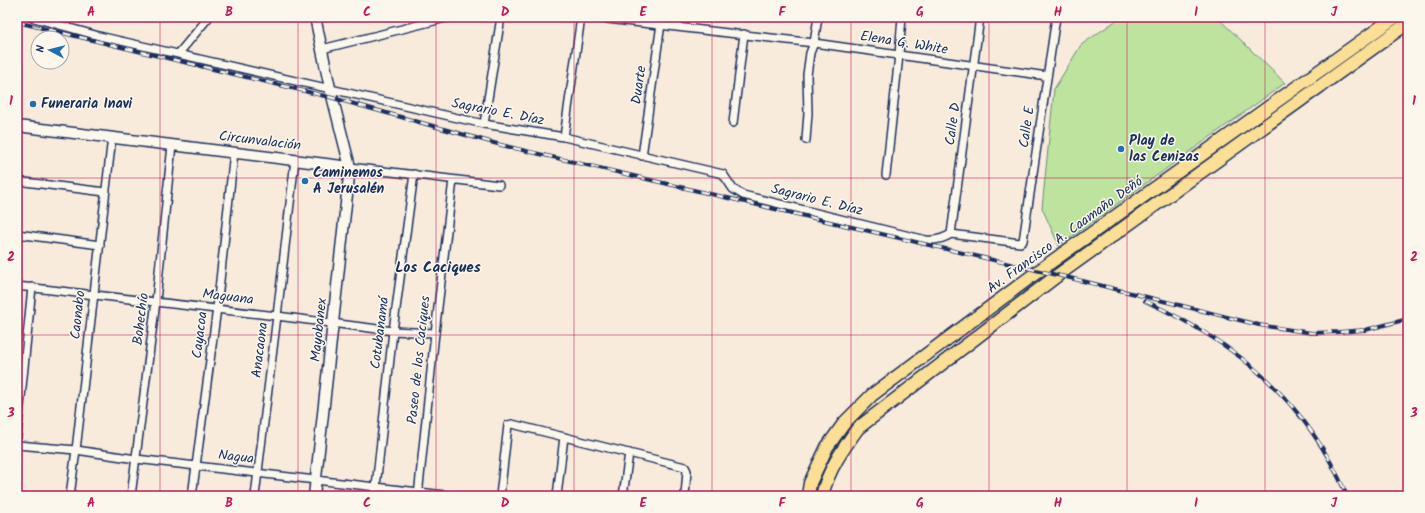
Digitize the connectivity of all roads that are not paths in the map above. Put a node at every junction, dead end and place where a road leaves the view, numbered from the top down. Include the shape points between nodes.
1 (30, 17) edge
2 (209, 17) edge
3 (315, 17) edge
4 (450, 17) edge
5 (501, 17) edge
6 (581, 17) edge
7 (590, 17) edge
8 (818, 17) edge
9 (902, 17) edge
10 (980, 17) edge
11 (1056, 17) edge
12 (1395, 17) edge
13 (662, 21) edge
14 (1408, 23) edge
15 (744, 34) junction
16 (814, 43) junction
17 (322, 49) junction
18 (179, 53) junction
19 (899, 55) junction
20 (974, 66) junction
21 (1047, 76) junction
22 (330, 88) junction
23 (733, 123) dead end
24 (484, 124) junction
25 (17, 126) edge
26 (112, 138) junction
27 (564, 138) junction
28 (806, 140) dead end
29 (172, 145) junction
30 (234, 152) junction
31 (642, 156) junction
32 (295, 160) junction
33 (350, 167) junction
34 (414, 174) junction
35 (886, 175) dead end
36 (453, 180) junction
37 (17, 181) edge
38 (499, 185) dead end
39 (105, 192) junction
40 (17, 234) edge
41 (951, 234) junction
42 (100, 245) junction
43 (17, 286) edge
44 (32, 288) junction
45 (94, 295) junction
46 (156, 302) junction
47 (217, 308) junction
48 (277, 316) junction
49 (334, 324) junction
50 (393, 331) junction
51 (435, 332) junction
52 (17, 437) edge
53 (564, 437) junction
54 (17, 445) edge
55 (76, 450) junction
56 (629, 453) junction
57 (136, 459) junction
58 (196, 466) junction
59 (258, 473) junction
60 (316, 480) junction
61 (376, 487) junction
62 (418, 494) edge
63 (70, 496) edge
64 (131, 496) edge
65 (192, 496) edge
66 (255, 496) edge
67 (314, 496) edge
68 (375, 496) edge
69 (453, 496) edge
70 (500, 496) edge
71 (557, 496) edge
72 (623, 496) edge
73 (685, 496) edge
74 (808, 496) edge
75 (822, 496) edge

1 - 18 street, Sagrario E. Díaz via 99,36
2 - 18 street
3 - 17 street
4 - 17 street
5 - 24 street
6 - 27 street
7 - 13 street, Elena G. White
8 - 16 street
9 - 19 street
10 - 20 street, Calle D
11 - 21 street, Calle E
12 - 74 main road, Av. Francisco A. Caamaño Deñó via 1040,270 872,395 845,422 827,447 810,483
13 - 15 street, Elena G. White
13 - 31 street, Duarte
14 - 75 main road, Av. Francisco A. Caamaño Deñó via 1058,275 868,419 839,454
15 - 16 street, Elena G. White
15 - 23 street
16 - 19 street, Elena G. White
16 - 28 street via 807,75
17 - 22 street
18 - 22 street, Sagrario E. Díaz
19 - 20 street, Elena G. White
19 - 35 street
20 - 21 street, Elena G. White
20 - 41 street, Calle D
21 - 41 street, Calle E via 1023,241 1020,243
22 - 24 street, Sagrario E. Díaz
22 - 33 street
24 - 27 street, Sagrario E. Díaz
25 - 26 street, Circunvalación
26 - 29 street, Circunvalación
26 - 39 street, Caonabo
27 - 31 street, Sagrario E. Díaz
29 - 30 street, Circunvalación
29 - 46 street, Bohechío
30 - 32 street, Circunvalación
30 - 47 street, Cayacoa
31 - 41 street, Sagrario E. Díaz via 724,174 733,189 743,195 926,240 935,241
32 - 33 street, Circunvalación
32 - 48 street, Anacaona
33 - 34 street, Circunvalación
33 - 49 street, Mayobanex
34 - 36 street, Circunvalación
34 - 50 street, Cotubanamá
36 - 38 street, Circunvalación
36 - 51 street, Paseo de los Caciques
37 - 39 street
39 - 42 street, Caonabo
40 - 42 street
42 - 45 street, Caonabo
43 - 44 street, Maguana
44 - 45 street, Maguana
44 - 52 street
45 - 46 street, Maguana
45 - 55 street, Caonabo
46 - 47 street, Maguana
46 - 57 street, Bohechío
47 - 48 street, Maguana
47 - 58 street, Cayacoa
48 - 49 street, Maguana
48 - 59 street, Anacaona
49 - 50 street, Maguana
49 - 60 street, Mayobanex
50 - 51 street, Maguana
50 - 61 street, Cotubanamá
51 - 62 street, Paseo de los Caciques
53 - 56 street
53 - 70 street via 512,424 508,426
53 - 71 street
54 - 55 street, Nagua
55 - 57 street, Nagua
55 - 63 street, Caonabo
56 - 72 street
56 - 73 street via 685,467
57 - 58 street, Nagua
57 - 64 street, Bohechío
58 - 59 street, Nagua
58 - 65 street, Cayacoa
59 - 60 street, Nagua
59 - 66 street, Anacaona
60 - 61 street, Nagua
60 - 67 street, Mayobanex
61 - 62 street, Nagua
61 - 68 street, Cotubanamá
62 - 69 street, Nagua

